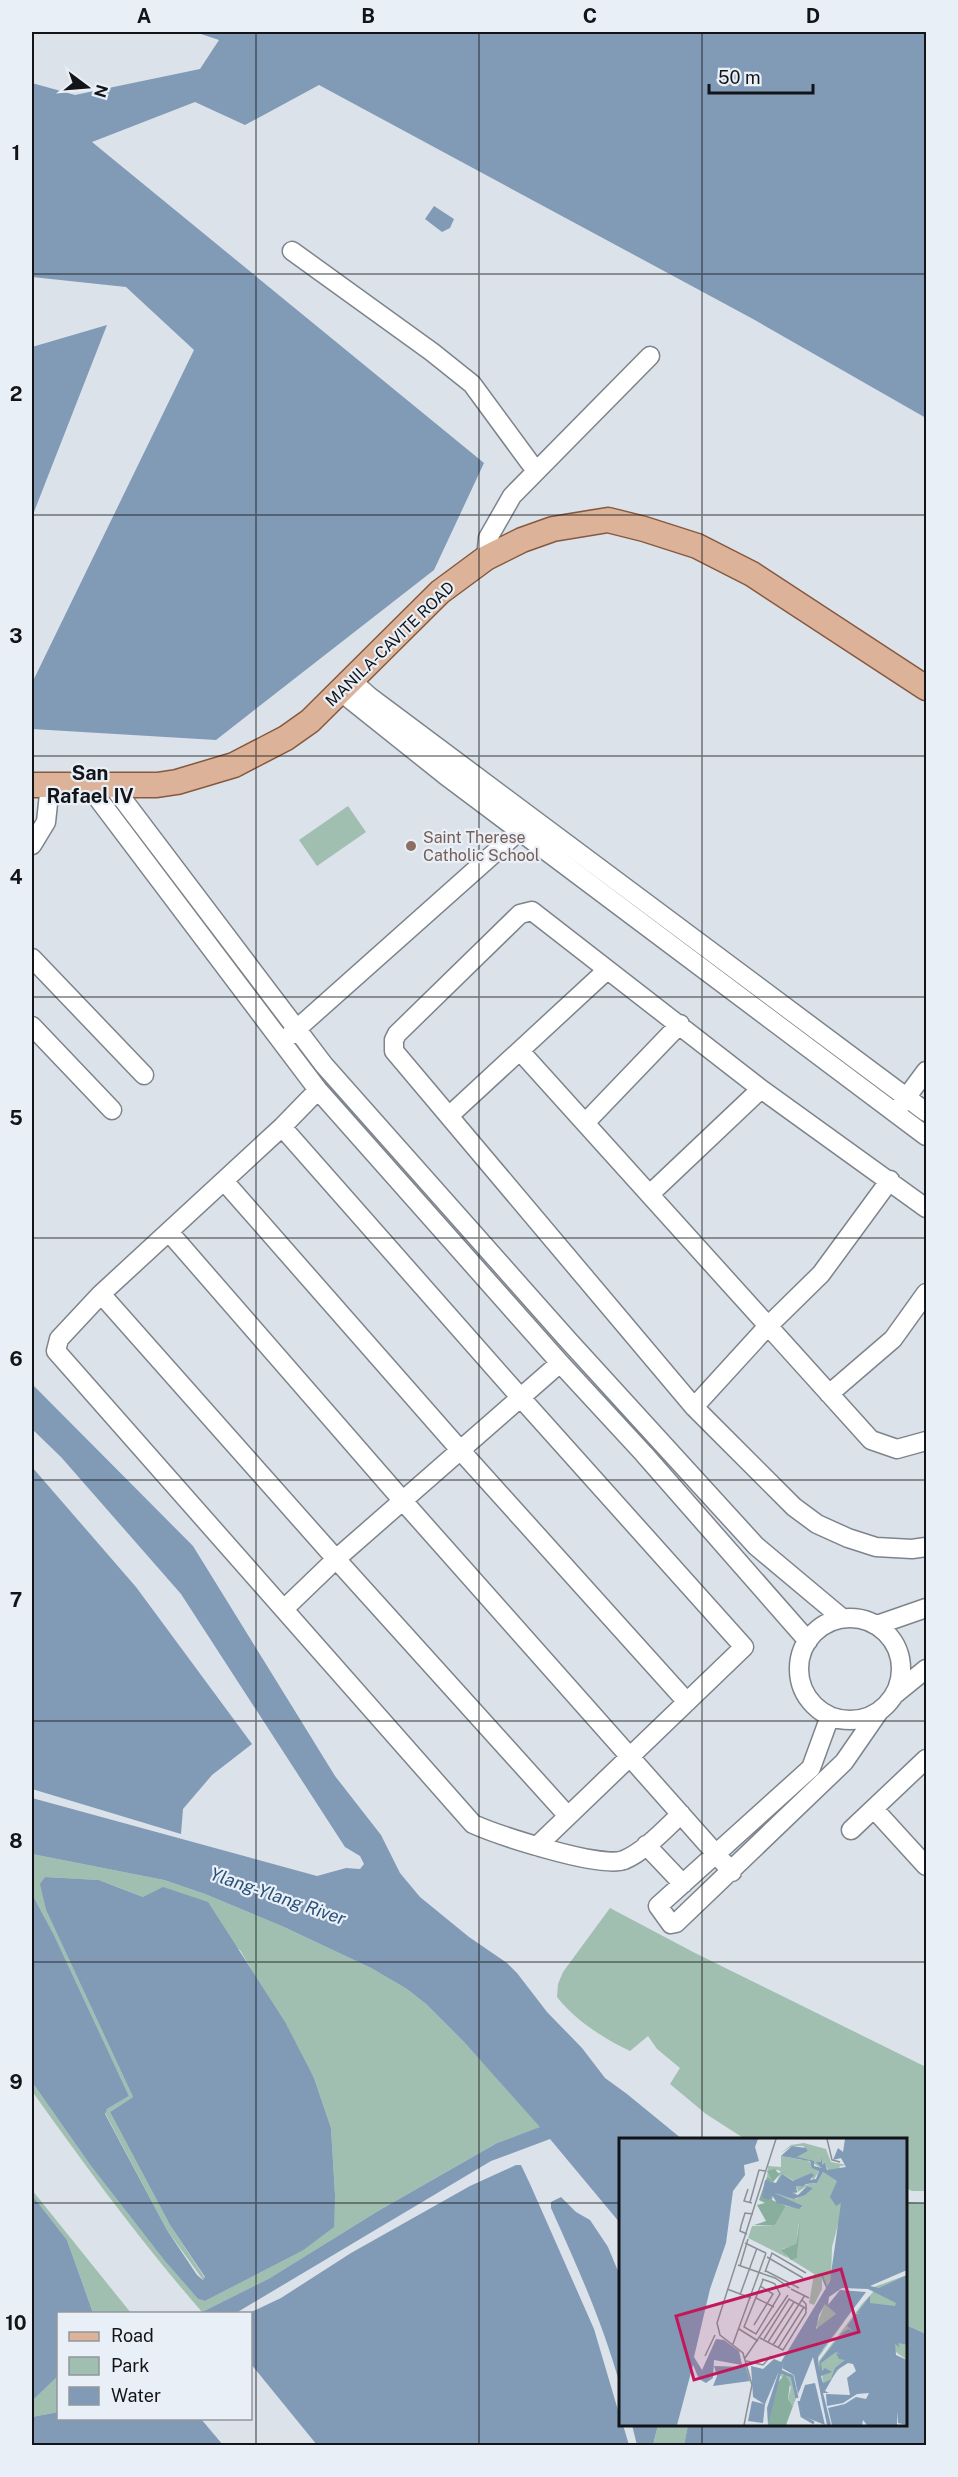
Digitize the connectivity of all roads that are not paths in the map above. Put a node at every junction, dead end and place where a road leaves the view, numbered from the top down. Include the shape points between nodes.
1 (292, 251) dead end
2 (650, 356) dead end
3 (536, 471) junction
4 (486, 558) junction
5 (347, 686) junction
6 (927, 688) edge
7 (87, 784) junction
8 (41, 785) edge
9 (112, 785) junction
10 (526, 825) junction
11 (32, 845) edge
12 (32, 958) edge
13 (608, 970) junction
14 (680, 1024) junction
15 (32, 1026) edge
16 (298, 1029) junction
17 (281, 1041) junction
18 (520, 1051) junction
19 (927, 1071) edge
20 (144, 1075) dead end
21 (761, 1089) junction
22 (318, 1090) junction
23 (920, 1104) edge
24 (112, 1110) dead end
25 (450, 1115) junction
26 (902, 1118) junction
27 (585, 1123) junction
28 (282, 1127) junction
29 (927, 1136) edge
30 (890, 1180) junction
31 (224, 1181) junction
32 (650, 1194) junction
33 (927, 1208) edge
34 (169, 1232) junction
35 (927, 1293) edge
36 (100, 1294) junction
37 (767, 1327) junction
38 (560, 1363) junction
39 (829, 1394) junction
40 (520, 1398) junction
41 (694, 1407) junction
42 (658, 1441) junction
43 (927, 1441) edge
44 (460, 1450) junction
45 (645, 1454) junction
46 (403, 1501) junction
47 (927, 1546) edge
48 (336, 1559) junction
49 (927, 1608) edge
50 (284, 1609) junction
51 (842, 1618) junction
52 (877, 1625) junction
53 (808, 1641) junction
54 (927, 1669) edge
55 (893, 1696) junction
56 (687, 1702) junction
57 (880, 1710) junction
58 (830, 1716) junction
59 (630, 1756) junction
60 (927, 1759) edge
61 (873, 1809) junction
62 (681, 1814) junction
63 (568, 1816) junction
64 (851, 1830) dead end
65 (646, 1845) junction
66 (537, 1846) junction
67 (717, 1854) junction
68 (927, 1866) edge
69 (732, 1872) junction
70 (683, 1884) junction

1 - 3 street via 472,384
2 - 3 street
3 - 4 street via 512,496 488,538
4 - 5 main road, MANILA-CAVITE ROAD via 440,592
4 - 6 main road, MANILA-CAVITE ROAD via 522,540 581,523 608,520 644,528 697,546 752,574
5 - 9 main road, MANILA-CAVITE ROAD via 310,721 234,765 177,782
5 - 10 street via 445,775
7 - 8 main road, MANILA-CAVITE ROAD
7 - 9 main road, MANILA-CAVITE ROAD
7 - 17 street
8 - 11 street via 46,822
9 - 16 street
10 - 16 street
10 - 23 street
10 - 26 street
12 - 20 street
13 - 14 street
13 - 18 street
13 - 25 street via 538,914 532,911 520,915 394,1040 394,1051
14 - 21 street
14 - 27 street
15 - 24 street
16 - 17 street
16 - 42 street via 324,1065
17 - 22 street
18 - 25 street
18 - 27 street
19 - 23 street
21 - 30 street
21 - 32 street
22 - 28 street
22 - 38 street
23 - 26 street
25 - 41 street
26 - 29 street
27 - 32 street
28 - 31 street
28 - 40 street
30 - 33 street
30 - 37 street via 821,1274
31 - 34 street
31 - 44 street
32 - 37 street
34 - 36 street
34 - 46 street
35 - 39 street via 893,1340
36 - 48 street
36 - 50 street via 59,1339 56,1351
37 - 39 street
37 - 41 street
38 - 40 street
38 - 45 street
39 - 43 street via 871,1440 897,1449
40 - 44 street
40 - 56 street via 744,1647
41 - 47 street via 794,1507 817,1524 876,1547
42 - 45 street
42 - 51 street via 756,1546
44 - 46 street
44 - 56 street
45 - 53 street
46 - 48 street
46 - 59 street
48 - 50 street
48 - 63 street
49 - 52 street
50 - 66 street via 473,1824
51 - 52 street
51 - 53 street via 817,1630
52 - 55 street via 897,1650 900,1674
53 - 58 street via 801,1654 801,1684 817,1709
54 - 55 street
55 - 57 street
56 - 59 street
57 - 58 street via 865,1718 847,1720
57 - 69 street via 843,1762
58 - 67 street via 811,1768
59 - 62 street
59 - 63 street
60 - 61 street
61 - 64 street
61 - 68 street
62 - 65 street
62 - 67 street
63 - 66 street
65 - 66 street via 625,1859 608,1862
65 - 70 street
67 - 69 street
67 - 70 street
69 - 70 street via 676,1923 670,1924 657,1908

